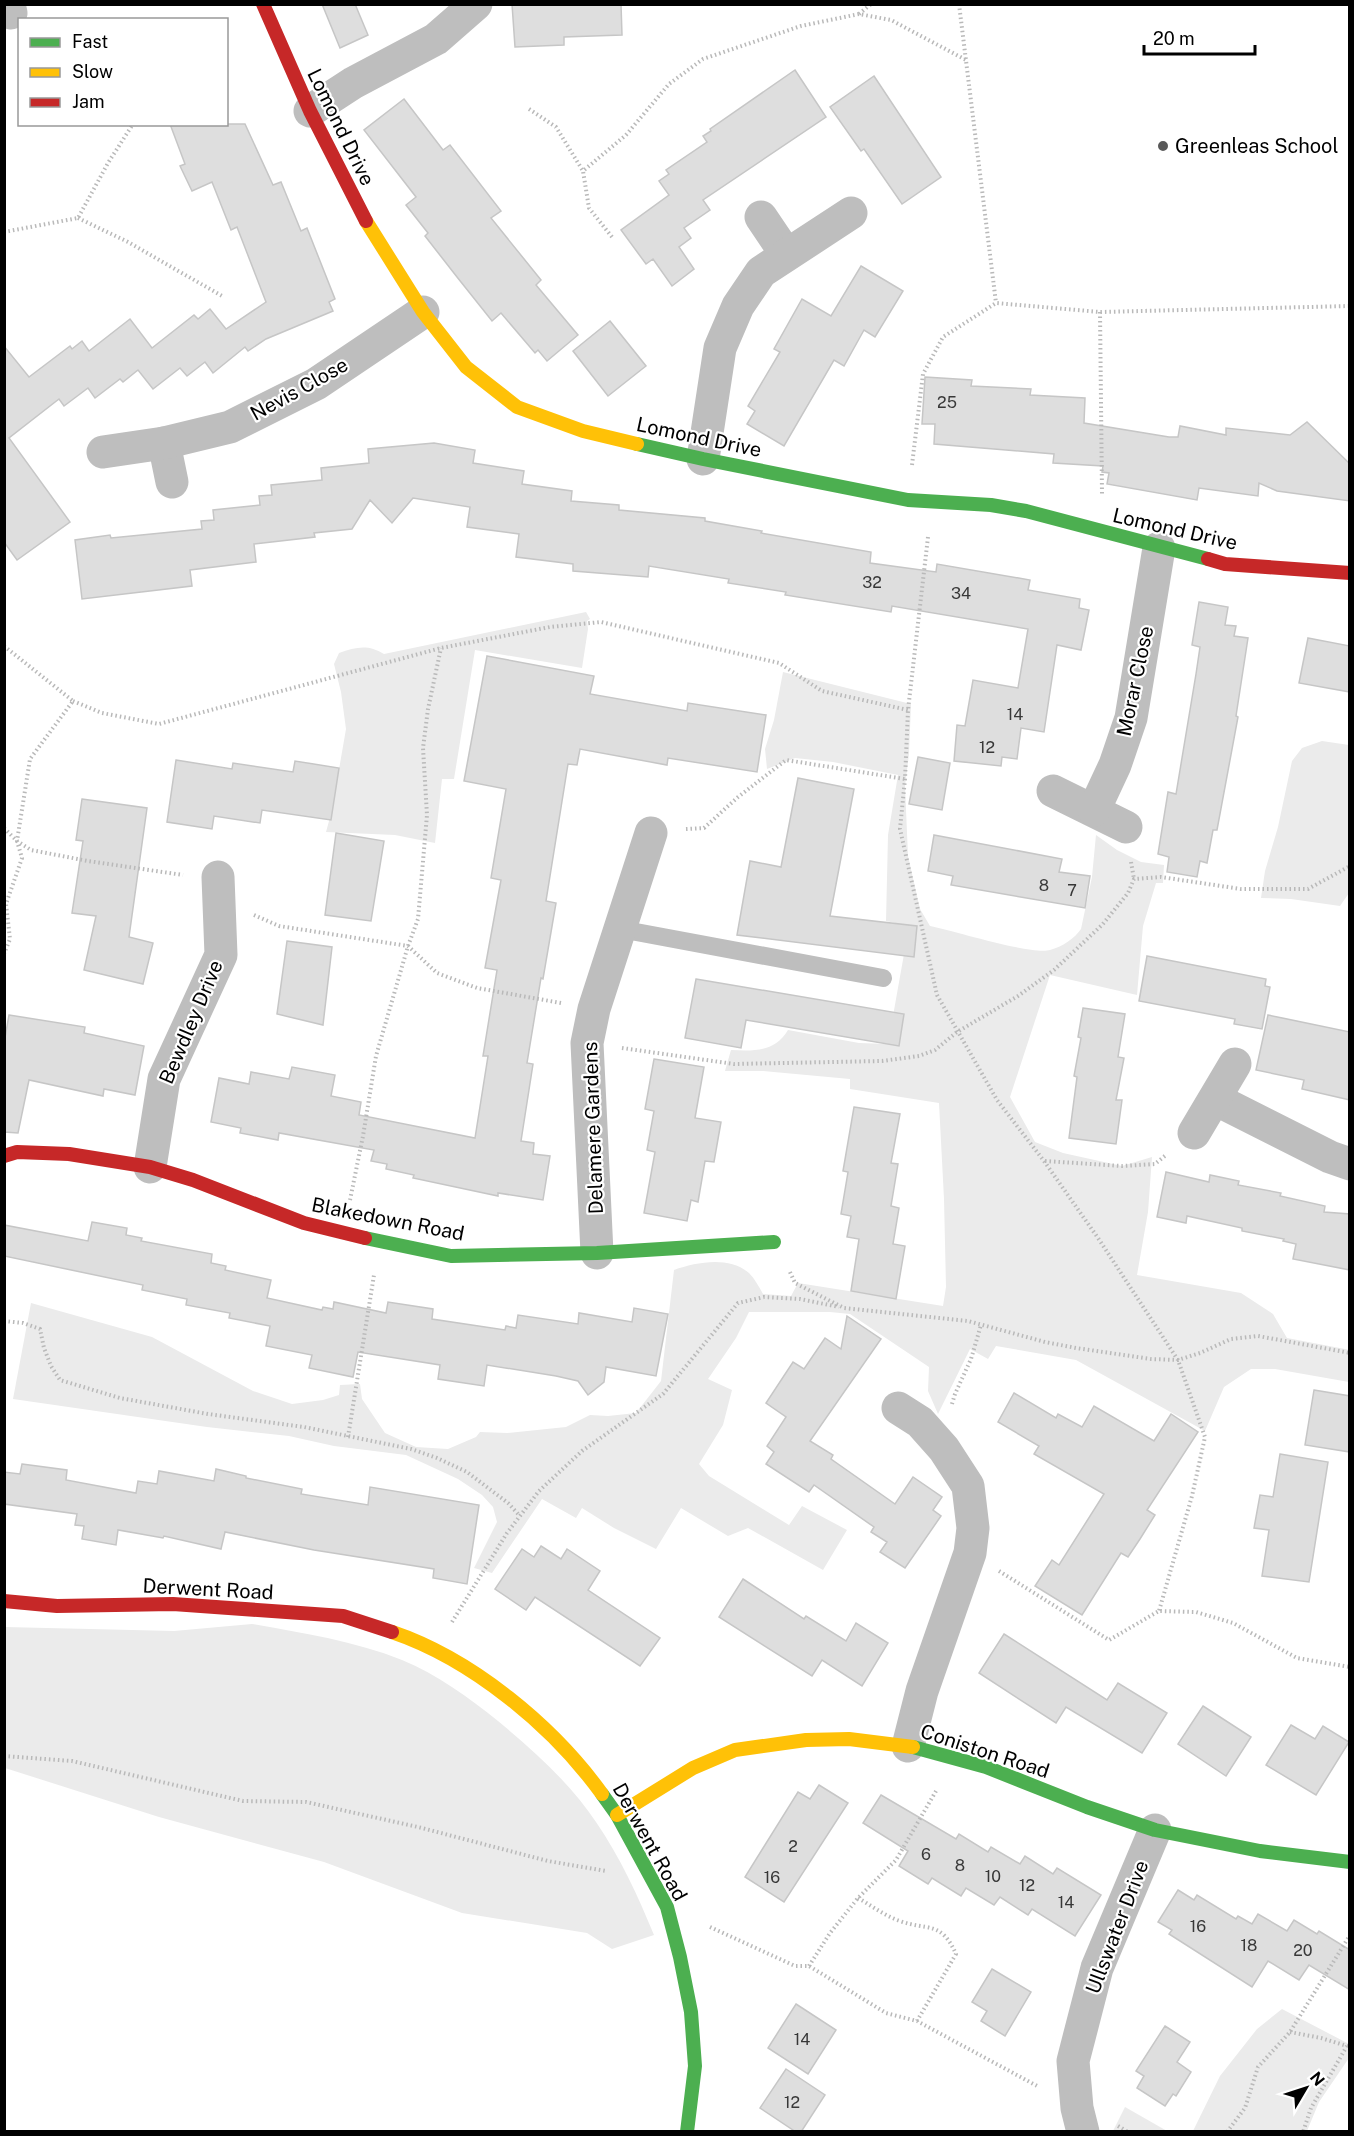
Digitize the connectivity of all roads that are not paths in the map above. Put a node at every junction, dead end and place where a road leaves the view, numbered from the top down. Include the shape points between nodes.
1 (263, 4) edge
2 (476, 4) edge
3 (310, 111) junction
4 (851, 213) dead end
5 (761, 217) dead end
6 (786, 254) junction
7 (423, 312) junction
8 (164, 443) junction
9 (104, 452) dead end
10 (704, 459) junction
11 (172, 482) dead end
12 (1160, 548) junction
13 (1350, 573) edge
14 (1053, 791) dead end
15 (1094, 810) junction
16 (1126, 827) dead end
17 (651, 833) road end
18 (218, 877) road end
19 (620, 929) junction
20 (883, 978) dead end
21 (1235, 1064) dead end
22 (1215, 1099) junction
23 (1194, 1133) road end
24 (4, 1156) edge
25 (1350, 1164) edge
26 (150, 1167) junction
27 (774, 1242) road end
28 (597, 1252) junction
29 (897, 1408) dead end
30 (4, 1601) edge
31 (908, 1746) junction
32 (617, 1815) junction
33 (1155, 1830) junction
34 (1350, 1862) edge
35 (687, 2132) edge
36 (1083, 2132) edge

1 - 3 street, Lomond Drive
2 - 3 street via 436,39
3 - 7 street, Lomond Drive via 365,220
4 - 6 street
5 - 6 street
6 - 10 street via 761,272 738,306 720,348
7 - 8 street, Nevis Close via 316,384 230,427
7 - 10 street, Lomond Drive via 466,368 517,407 583,431
8 - 9 street, Nevis Close
8 - 11 street
10 - 12 street, Lomond Drive via 908,500 1009,508
12 - 13 street, Lomond Drive via 1225,564
12 - 15 street, Morar Close via 1131,718
14 - 15 street
15 - 16 street
17 - 19 street, Delamere Gardens
18 - 26 street, Bewdley Drive via 221,955 164,1079
19 - 20 lane
19 - 28 street, Delamere Gardens via 587,1043
21 - 22 street
22 - 23 street
22 - 25 street
24 - 26 street, Blakedown Road via 17,1152 69,1154
26 - 28 street, Blakedown Road via 304,1223 451,1256
27 - 28 street, Blakedown Road
29 - 31 street via 920,1422 968,1486 973,1528 970,1553 922,1691
30 - 32 street, Derwent Road via 57,1606 173,1604 343,1616 412,1639 478,1675 519,1705 584,1769
31 - 32 street, Coniston Road via 849,1739 735,1750 693,1768
31 - 33 street, Coniston Road via 986,1767
32 - 35 street, Derwent Road via 667,1907 680,1957 691,2012 695,2066
33 - 34 street, Coniston Road via 1260,1851
33 - 36 street, Ullswater Drive via 1096,1968 1073,2061

